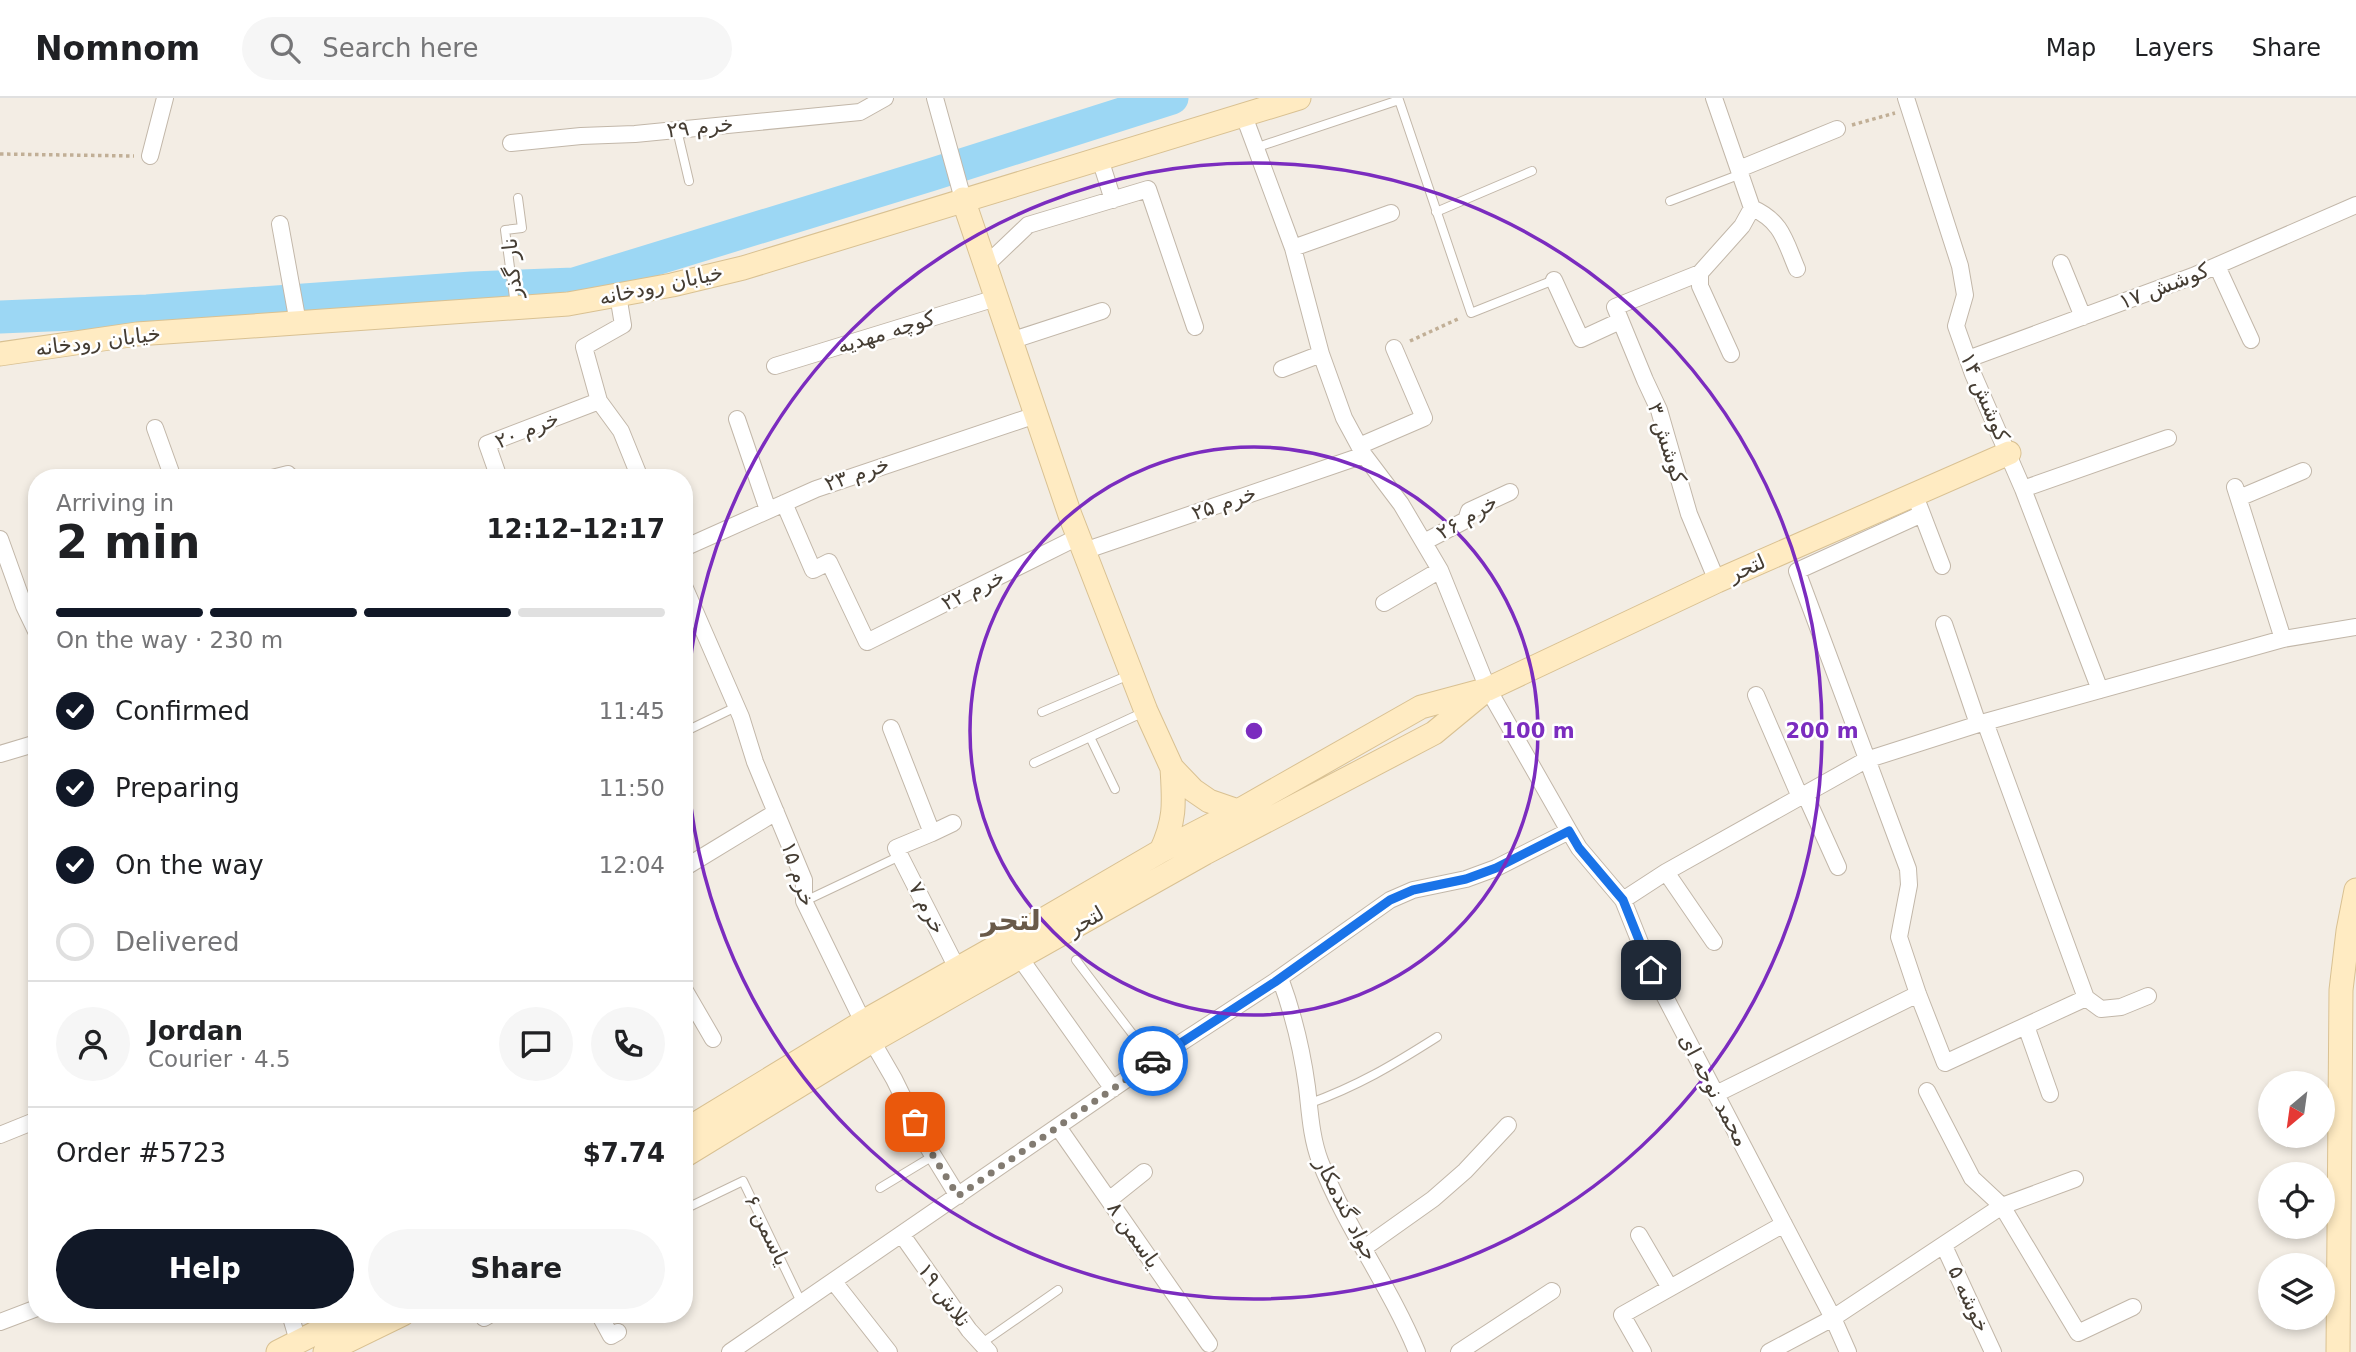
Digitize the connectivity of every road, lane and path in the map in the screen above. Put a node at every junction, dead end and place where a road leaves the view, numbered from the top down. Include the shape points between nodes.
1 (165, 98) edge
2 (885, 98) edge
3 (935, 98) edge
4 (1300, 98) edge
5 (1714, 98) edge
6 (1907, 104) edge
7 (1244, 116) junction
8 (677, 130) junction
9 (1837, 130) joint
10 (511, 143) dead end
11 (1255, 148) junction
12 (0, 154) edge
13 (150, 156) joint
14 (1100, 159) junction
15 (1532, 171) dead end
16 (1740, 172) junction
17 (689, 181) dead end
18 (518, 198) dead end
19 (963, 199) junction
20 (1113, 200) junction
21 (1670, 201) dead end
22 (2356, 205) edge
23 (1752, 208) junction
24 (1436, 212) junction
25 (1391, 213) dead end
26 (280, 224) dead end
27 (1293, 248) junction
28 (2061, 263) dead end
29 (985, 266) junction
30 (2217, 266) junction
31 (1797, 269) dead end
32 (1700, 273) junction
33 (1554, 279) joint
34 (618, 295) junction
35 (996, 298) junction
36 (516, 307) junction
37 (1102, 311) dead end
38 (1471, 313) junction
39 (1618, 314) junction
40 (2084, 317) junction
41 (298, 323) junction
42 (1195, 327) dead end
43 (2251, 340) dead end
44 (1010, 341) junction
45 (1394, 348) joint
46 (0, 354) edge
47 (1321, 354) junction
48 (1731, 354) dead end
49 (1968, 359) junction
50 (775, 366) dead end
51 (1282, 369) dead end
52 (599, 401) junction
53 (1036, 415) junction
54 (737, 419) dead end
55 (155, 428) dead end
56 (2168, 438) dead end
57 (1361, 451) junction
58 (2008, 453) junction
59 (170, 469) edge
60 (496, 469) edge
61 (636, 469) edge
62 (2303, 471) dead end
63 (2023, 489) junction
64 (1510, 492) dead end
65 (784, 503) junction
66 (1918, 504) junction
67 (768, 510) junction
68 (0, 540) edge
69 (1424, 542) junction
70 (693, 544) edge
71 (1081, 544) junction
72 (1942, 566) dead end
73 (1440, 570) junction
74 (6, 576) edge
75 (1717, 580) junction
76 (28, 602) edge
77 (1384, 603) dead end
78 (693, 607) edge
79 (1944, 624) dead end
80 (2356, 627) edge
81 (2283, 639) junction
82 (1132, 674) junction
83 (1488, 689) junction
84 (2100, 690) junction
85 (1756, 695) dead end
86 (736, 707) junction
87 (1146, 711) junction
88 (1042, 712) dead end
89 (1981, 723) junction
90 (693, 728) edge
91 (891, 728) dead end
92 (1090, 737) junction
93 (28, 746) edge
94 (0, 754) edge
95 (1866, 761) junction
96 (1034, 763) dead end
97 (1172, 768) junction
98 (1115, 789) dead end
99 (1802, 796) junction
100 (1238, 811) junction
101 (776, 812) junction
102 (953, 823) dead end
103 (1569, 831) junction
104 (932, 833) junction
105 (1161, 851) junction
106 (898, 852) junction
107 (693, 863) edge
108 (1838, 867) dead end
109 (1666, 872) junction
110 (2356, 890) edge
111 (1623, 900) junction
112 (804, 901) junction
113 (1714, 942) dead end
114 (1020, 958) junction
115 (1076, 960) dead end
116 (957, 968) junction
117 (1280, 978) junction
118 (1918, 994) junction
119 (2148, 996) dead end
120 (2086, 998) junction
121 (693, 1005) edge
122 (2026, 1026) junction
123 (868, 1031) junction
124 (1437, 1037) dead end
125 (713, 1039) dead end
126 (1153, 1061) junction
127 (1113, 1089) junction
128 (1927, 1091) dead end
129 (1716, 1094) junction
130 (2050, 1094) dead end
131 (1308, 1104) junction
132 (28, 1124) edge
133 (1508, 1125) dead end
134 (693, 1126) edge
135 (1058, 1127) junction
136 (0, 1135) edge
137 (693, 1150) edge
138 (933, 1156) junction
139 (1144, 1172) dead end
140 (2075, 1179) dead end
141 (880, 1188) dead end
142 (958, 1196) junction
143 (1109, 1200) junction
144 (693, 1205) edge
145 (2003, 1206) junction
146 (1784, 1224) junction
147 (1639, 1234) dead end
148 (902, 1235) junction
149 (1944, 1246) junction
150 (1364, 1248) junction
151 (834, 1282) junction
152 (1671, 1288) junction
153 (1058, 1290) dead end
154 (1552, 1291) dead end
155 (802, 1304) junction
156 (2133, 1307) dead end
157 (28, 1311) edge
158 (1833, 1318) junction
159 (0, 1322) edge
160 (291, 1323) edge
161 (337, 1323) edge
162 (384, 1323) edge
163 (604, 1323) edge
164 (618, 1332) dead end
165 (1209, 1343) dead end
166 (293, 1348) edge
167 (987, 1350) edge
168 (324, 1352) edge
169 (730, 1352) edge
170 (888, 1352) edge
171 (1417, 1352) edge
172 (1459, 1352) edge
173 (1643, 1352) edge
174 (1769, 1352) edge
175 (1848, 1352) edge
176 (1993, 1352) edge
177 (2339, 1352) edge

1 - 13 street
2 - 8 street, خرم ۲۹ via 860,112
3 - 19 street
4 - 7 street, خیابان رودخانه
5 - 16 street
6 - 9 path
6 - 49 street, کوشش ۱۴ via 1960,266 1965,295 1956,326
7 - 11 street, محمد نوحه ای
7 - 14 street, خیابان رودخانه
8 - 10 street, خرم ۲۹
8 - 17 lane
9 - 16 street
11 - 24 lane via 1399,100
11 - 27 street, محمد نوحه ای
12 - 13 path
14 - 19 street, خیابان رودخانه
14 - 20 street
15 - 24 lane
16 - 21 lane
16 - 23 street
18 - 36 lane, نار گذر via 522,228 505,230
19 - 29 street
19 - 34 street, خیابان رودخانه via 743,268
20 - 29 street via 1028,225
20 - 42 street via 1148,189
22 - 30 street, کوشش ۱۷
23 - 31 street via 1780,228
23 - 32 street
24 - 38 lane
25 - 27 street
26 - 41 street
27 - 47 street, محمد نوحه ای
28 - 40 street
29 - 35 street
30 - 40 street, کوشش ۱۷
30 - 43 street
32 - 39 street
32 - 48 street via 1700,286
33 - 38 lane
33 - 39 street via 1581,339
34 - 36 street, خیابان رودخانه
34 - 52 street via 623,325 584,347
35 - 44 street
35 - 50 street, کوچه مهدیه
36 - 41 street, خیابان رودخانه
37 - 44 street
38 - 45 path
39 - 75 street, کوشش ۳ via 1660,411 1689,514
40 - 49 street, کوشش ۱۷
41 - 46 street, خیابان رودخانه via 136,334
44 - 53 street
45 - 57 street, خرم ۲۵ via 1424,418
47 - 51 street
47 - 57 street, محمد نوحه ای
49 - 58 street, کوشش ۱۴
52 - 60 street, خرم ۲۰ via 487,444
52 - 61 street via 621,431
53 - 65 street, خرم ۲۳
53 - 71 street
54 - 67 street
55 - 59 street
56 - 63 street
57 - 69 street, محمد نوحه ای
57 - 71 street, خرم ۲۵
58 - 63 street, کوشش ۱۴
58 - 66 street, لتحر
62 - 81 street via 2237,492
63 - 84 street, کوشش ۱۴
64 - 69 street, خرم ۲۶ via 1469,511 1466,520
65 - 67 street, خرم ۲۳
65 - 71 street, خرم ۲۲ via 813,570 829,562 867,642
66 - 72 street
66 - 75 street, لتحر
66 - 95 street via 1797,571
67 - 70 street, خرم ۲۳
68 - 74 street
69 - 73 street, محمد نوحه ای
71 - 82 street
73 - 77 street
73 - 83 street, محمد نوحه ای
74 - 76 street
75 - 83 street, لتحر
78 - 86 street, خرم ۱۵
79 - 89 street
80 - 81 street
81 - 84 street
82 - 87 street
82 - 88 lane
83 - 100 street, لتحر via 1421,707
83 - 103 street, محمد نوحه ای
83 - 114 street, لتحر via 1434,733 1205,853
84 - 89 street
85 - 99 street
86 - 90 lane
86 - 101 street, خرم ۱۵
87 - 92 lane
87 - 97 street
89 - 95 street
89 - 120 street
91 - 104 street
92 - 96 lane
92 - 98 lane
93 - 94 street
95 - 99 street
95 - 118 street via 1908,869 1899,937
97 - 100 street via 1209,801
97 - 105 street via 1174,808
99 - 108 street
99 - 109 street
100 - 105 street, لتحر
101 - 107 street
101 - 112 street, خرم ۱۵ via 804,880
102 - 104 street
103 - 111 street, محمد نوحه ای
103 - 117 street via 1496,868 1390,900
104 - 106 street
105 - 116 street, لتحر
106 - 112 lane
106 - 116 street, خرم ۷
109 - 111 street
109 - 113 street
110 - 177 street via 2341,990
111 - 129 street, محمد نوحه ای via 1651,970
112 - 123 street, خرم ۱۵
114 - 123 street, لتحر
114 - 127 street
115 - 126 lane
116 - 123 street, لتحر
117 - 126 street
117 - 131 street, جواد گندمکار via 1299,1045
118 - 122 street via 1945,1063
118 - 129 street
119 - 120 street via 2101,1009
120 - 122 street
121 - 125 street
122 - 130 street
123 - 134 street, لتحر
123 - 137 street, لتحر
123 - 138 street, خرم ۱۵
124 - 131 lane via 1381,1072
126 - 127 street
127 - 135 street
128 - 145 street via 1972,1178
129 - 146 street, محمد نوحه ای
131 - 150 street, جواد گندمکار via 1319,1159
132 - 136 street
133 - 150 street via 1433,1199
135 - 142 street
135 - 143 street, یاسمن ۸
138 - 141 lane
138 - 142 street, خرم ۱۵
139 - 143 street
140 - 145 street
142 - 148 street
143 - 165 street, یاسمن ۸
144 - 155 lane, یاسمن ۶ via 743,1181
145 - 149 street
145 - 156 street via 2078,1333
146 - 152 street
146 - 158 street, محمد نوحه ای
147 - 152 street
148 - 151 street
148 - 167 street, تلاش ۱۹
149 - 158 street
149 - 176 street, خوشه ۵
150 - 171 street, جواد گندمکار
151 - 155 street
151 - 170 street
152 - 173 street via 1622,1315
153 - 167 lane
154 - 172 street
155 - 169 street
157 - 159 street
158 - 174 street
158 - 175 street, محمد نوحه ای
160 - 166 street
161 - 166 street
162 - 168 street
163 - 164 street via 611,1336

